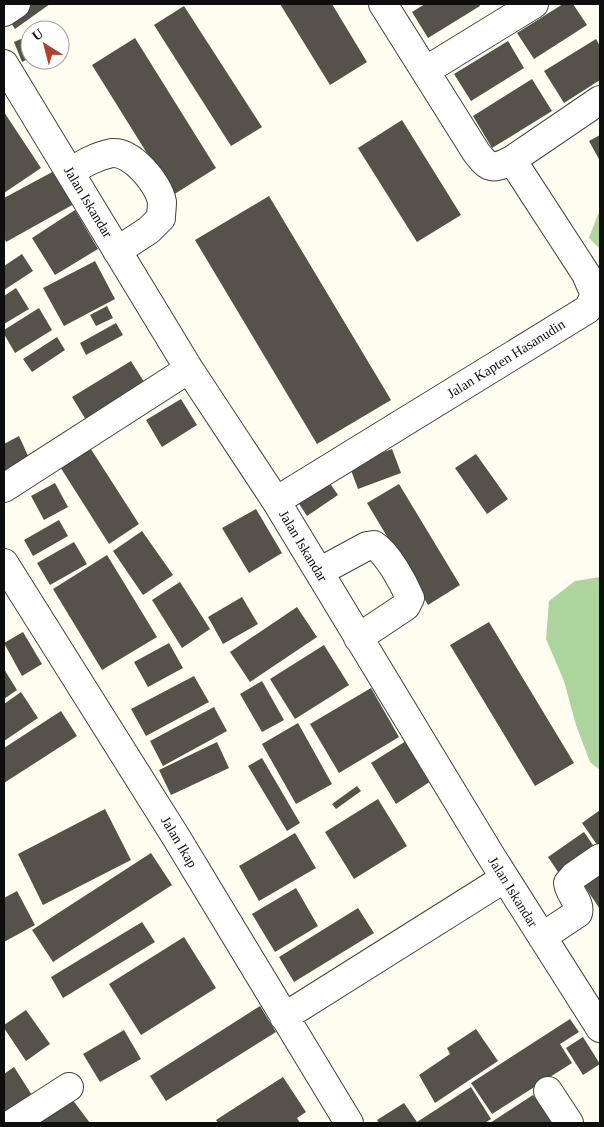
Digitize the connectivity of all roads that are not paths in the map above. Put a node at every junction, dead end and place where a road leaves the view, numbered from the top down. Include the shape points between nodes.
1 (16, 4) edge
2 (384, 4) edge
3 (534, 4) edge
4 (4, 12) edge
5 (4, 64) edge
6 (425, 71) junction
7 (600, 100) edge
8 (512, 160) junction
9 (70, 172) junction
10 (117, 251) junction
11 (189, 369) junction
12 (4, 488) edge
13 (276, 501) junction
14 (4, 563) edge
15 (319, 572) junction
16 (358, 638) junction
17 (600, 858) edge
18 (505, 878) junction
19 (542, 937) junction
20 (284, 1017) junction
21 (600, 1028) edge
22 (69, 1087) dead end
23 (548, 1091) dead end
24 (12, 1123) edge
25 (349, 1123) edge
26 (569, 1123) edge

1 - 4 street
2 - 6 street
3 - 6 street
5 - 9 street, Jalan Iskandar
6 - 8 street via 485,163 491,167
7 - 8 street
8 - 13 street, Jalan Kapten Hasanudin via 586,274 595,295 588,309
9 - 10 street, Jalan Iskandar
9 - 10 street via 88,160 114,153 135,161 155,185 162,202 161,218
10 - 11 street, Jalan Iskandar
11 - 12 street
11 - 13 street, Jalan Iskandar
13 - 15 street, Jalan Iskandar
14 - 20 street, Jalan Ikap via 176,837
15 - 16 street, Jalan Iskandar
15 - 16 street via 374,545 381,550 406,589 410,598 406,606
16 - 18 street, Jalan Iskandar
17 - 19 street via 568,883 579,906 578,913
18 - 19 street, Jalan Iskandar
18 - 20 street
19 - 21 street, Jalan Iskandar
20 - 25 street, Jalan Ikap
22 - 24 street
23 - 26 street

